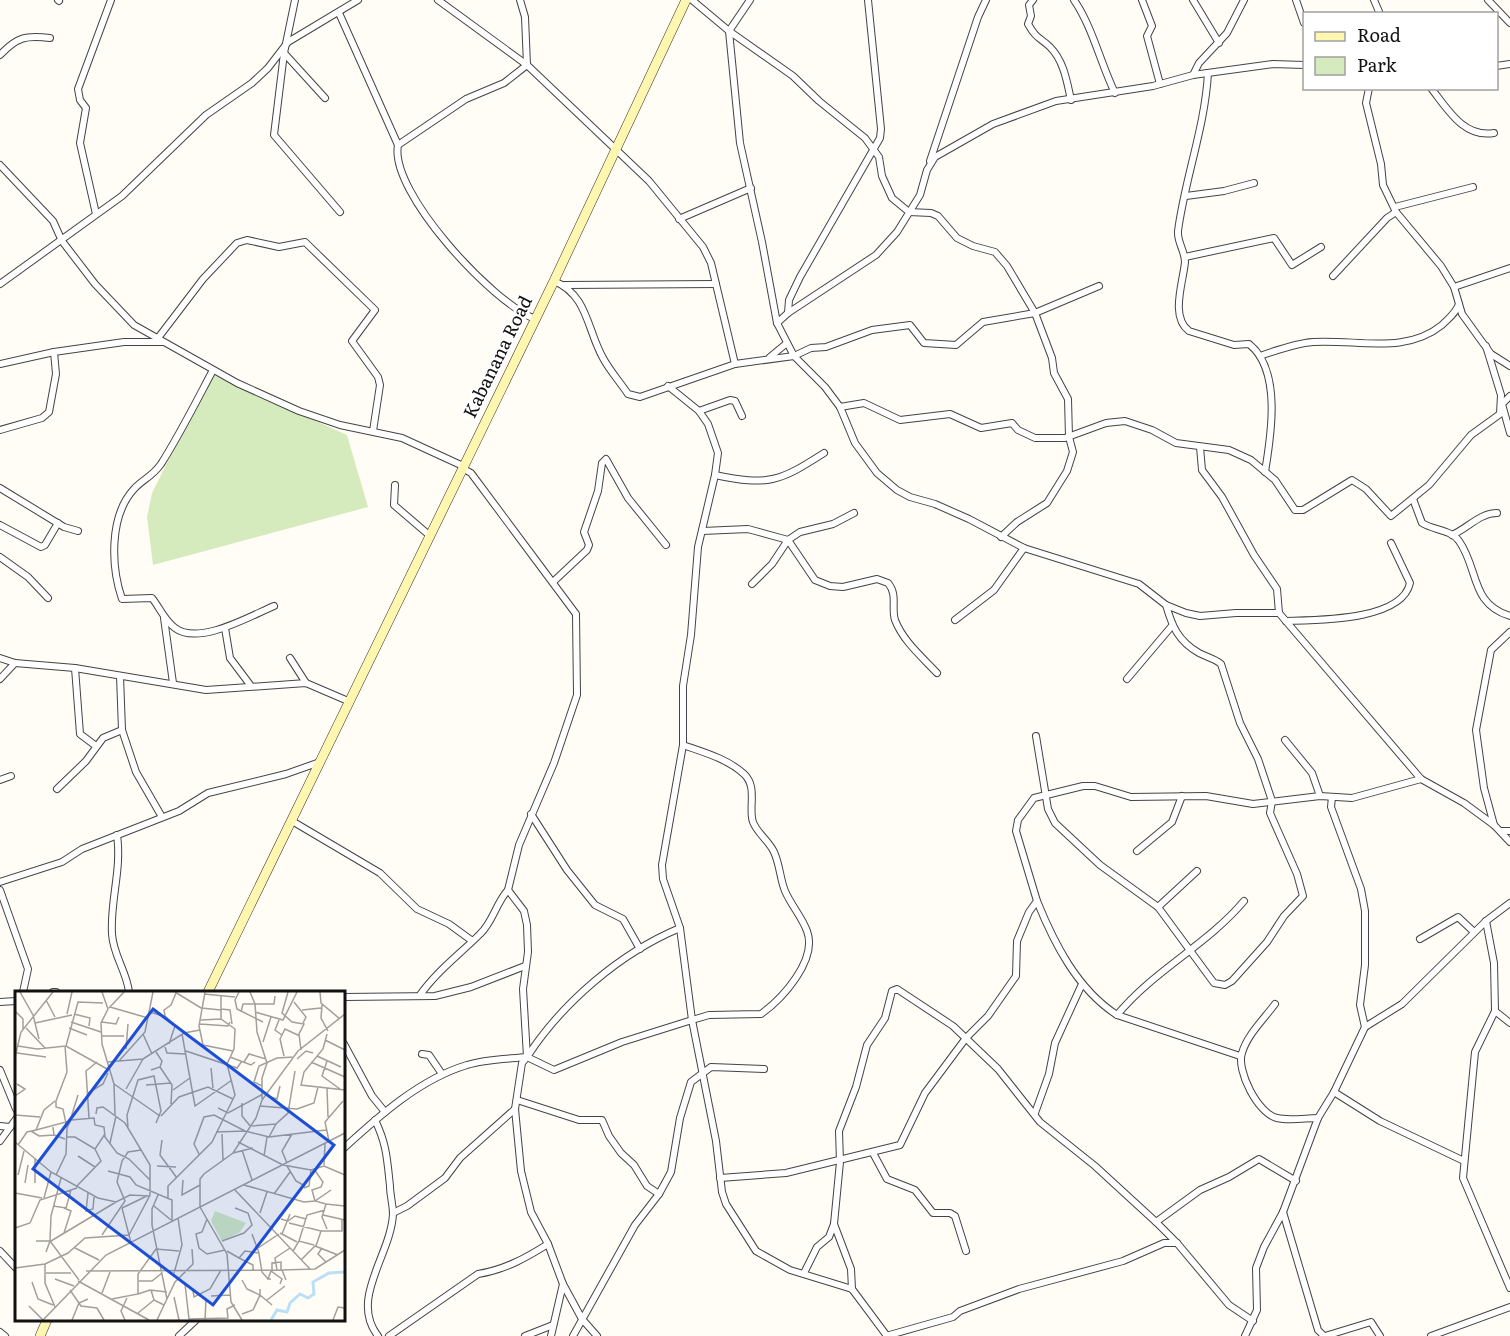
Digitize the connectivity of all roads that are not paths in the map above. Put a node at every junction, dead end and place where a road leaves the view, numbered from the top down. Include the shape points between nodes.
1 (111, 0) edge
2 (295, 0) edge
3 (358, 0) edge
4 (438, 0) edge
5 (520, 0) edge
6 (686, 0) edge
7 (692, 0) edge
8 (750, 0) edge
9 (868, 0) edge
10 (986, 0) edge
11 (1033, 0) edge
12 (1074, 0) edge
13 (1142, 0) edge
14 (1193, 0) edge
15 (1244, 0) edge
16 (1296, 0) edge
17 (1488, 0) edge
18 (339, 13) junction
19 (1303, 18) edge
20 (1510, 22) edge
21 (729, 31) junction
22 (50, 38) dead end
23 (288, 42) junction
24 (0, 43) edge
25 (1219, 43) junction
26 (6, 49) junction
27 (284, 52) junction
28 (0, 55) edge
29 (1303, 64) edge
30 (527, 65) junction
31 (1208, 74) junction
32 (1193, 75) junction
33 (1160, 84) junction
34 (1369, 90) edge
35 (1433, 90) edge
36 (1115, 93) junction
37 (324, 98) dead end
38 (1071, 100) junction
39 (1494, 133) dead end
40 (398, 145) junction
41 (616, 150) junction
42 (875, 150) junction
43 (0, 165) edge
44 (927, 170) junction
45 (1254, 183) dead end
46 (1473, 187) dead end
47 (750, 188) junction
48 (1186, 196) junction
49 (1396, 210) junction
50 (340, 212) dead end
51 (909, 212) junction
52 (96, 214) junction
53 (679, 219) junction
54 (62, 242) junction
55 (1321, 247) dead end
56 (1185, 257) junction
57 (1510, 268) edge
58 (1334, 276) dead end
59 (554, 281) junction
60 (0, 284) edge
61 (716, 284) junction
62 (565, 285) junction
63 (1099, 286) dead end
64 (1454, 287) junction
65 (1459, 303) junction
66 (788, 313) junction
67 (1035, 313) junction
68 (535, 319) junction
69 (777, 323) junction
70 (160, 340) junction
71 (787, 343) junction
72 (1486, 346) junction
73 (54, 352) junction
74 (795, 356) junction
75 (1260, 356) junction
76 (770, 357) junction
77 (0, 364) edge
78 (735, 364) junction
79 (1510, 366) edge
80 (213, 370) junction
81 (668, 386) junction
82 (1510, 396) edge
83 (1502, 404) junction
84 (840, 407) junction
85 (699, 411) junction
86 (742, 416) dead end
87 (0, 430) edge
88 (373, 431) junction
89 (1510, 433) edge
90 (1069, 437) junction
91 (1200, 447) junction
92 (824, 453) dead end
93 (463, 467) junction
94 (1265, 472) junction
95 (715, 475) junction
96 (395, 484) dead end
97 (0, 488) edge
98 (1413, 499) junction
99 (854, 513) dead end
100 (1497, 513) dead end
101 (58, 523) junction
102 (0, 525) edge
103 (78, 531) dead end
104 (702, 531) junction
105 (429, 535) junction
106 (1452, 535) junction
107 (1001, 537) junction
108 (788, 540) junction
109 (1391, 543) dead end
110 (666, 545) dead end
111 (1024, 549) junction
112 (0, 557) edge
113 (553, 582) junction
114 (752, 584) dead end
115 (48, 598) dead end
116 (1166, 605) junction
117 (274, 606) dead end
118 (1279, 613) junction
119 (1510, 616) edge
120 (164, 618) junction
121 (956, 620) dead end
122 (1286, 621) junction
123 (1171, 627) junction
124 (225, 628) junction
125 (1510, 632) edge
126 (0, 658) edge
127 (290, 658) dead end
128 (15, 663) junction
129 (75, 668) junction
130 (937, 673) dead end
131 (120, 676) junction
132 (0, 679) edge
133 (1127, 679) dead end
134 (173, 683) junction
135 (306, 683) junction
136 (254, 686) junction
137 (348, 701) junction
138 (122, 730) junction
139 (1036, 736) dead end
140 (1285, 740) dead end
141 (683, 745) junction
142 (96, 746) junction
143 (321, 761) junction
144 (11, 776) dead end
145 (0, 780) edge
146 (1420, 780) junction
147 (57, 789) dead end
148 (1046, 793) junction
149 (1182, 796) junction
150 (1320, 796) junction
151 (1332, 797) junction
152 (1272, 801) junction
153 (531, 813) junction
154 (162, 817) junction
155 (292, 821) junction
156 (1494, 825) junction
157 (1501, 831) junction
158 (1510, 831) edge
159 (117, 835) junction
160 (1510, 842) edge
161 (1137, 850) dead end
162 (1197, 871) dead end
163 (0, 882) edge
164 (0, 890) edge
165 (508, 890) junction
166 (1037, 901) junction
167 (1244, 901) dead end
168 (1510, 903) edge
169 (1158, 907) junction
170 (1486, 921) junction
171 (680, 928) junction
172 (1474, 932) junction
173 (1420, 939) dead end
174 (471, 940) junction
175 (640, 949) junction
176 (1191, 951) junction
177 (525, 966) junction
178 (1082, 984) junction
179 (23, 991) edge
180 (128, 991) edge
181 (209, 991) edge
182 (420, 995) junction
183 (345, 997) edge
184 (15, 1001) edge
185 (0, 1002) edge
186 (1275, 1004) dead end
187 (1495, 1011) junction
188 (1117, 1015) junction
189 (692, 1020) junction
190 (1510, 1023) edge
191 (1365, 1027) junction
192 (966, 1038) junction
193 (345, 1046) edge
194 (422, 1054) dead end
195 (1240, 1056) junction
196 (527, 1057) junction
197 (764, 1069) dead end
198 (0, 1070) edge
199 (701, 1072) junction
200 (442, 1074) junction
201 (1334, 1092) junction
202 (517, 1100) junction
203 (15, 1107) edge
204 (515, 1109) junction
205 (385, 1112) junction
206 (1035, 1113) junction
207 (1318, 1118) junction
208 (15, 1120) edge
209 (375, 1120) junction
210 (0, 1126) edge
211 (10, 1128) junction
212 (0, 1141) edge
213 (345, 1147) edge
214 (873, 1153) junction
215 (1464, 1161) junction
216 (840, 1162) junction
217 (720, 1178) junction
218 (1296, 1181) junction
219 (659, 1194) junction
220 (1283, 1212) junction
221 (393, 1213) junction
222 (1156, 1222) junction
223 (834, 1224) junction
224 (1177, 1243) junction
225 (548, 1245) junction
226 (0, 1251) edge
227 (966, 1251) dead end
228 (1510, 1265) edge
229 (15, 1267) edge
230 (1502, 1268) junction
231 (804, 1273) junction
232 (562, 1284) junction
233 (1510, 1287) edge
234 (852, 1289) junction
235 (1510, 1307) edge
236 (582, 1319) junction
237 (46, 1321) edge
238 (195, 1321) edge
239 (1254, 1321) junction
240 (553, 1325) junction
241 (0, 1332) edge
242 (5, 1336) edge
243 (40, 1336) edge
244 (179, 1336) edge
245 (378, 1336) edge
246 (389, 1336) edge
247 (525, 1336) edge
248 (551, 1336) edge
249 (573, 1336) edge
250 (597, 1336) edge
251 (886, 1336) edge
252 (1245, 1336) edge
253 (1325, 1336) edge
254 (1380, 1336) edge
255 (1431, 1336) edge

1 - 52 street via 78,89 86,108 80,143
2 - 23 street
3 - 18 street
4 - 30 street
5 - 30 street via 525,17
6 - 41 street, Kabanana Road
7 - 21 street
8 - 21 street
9 - 42 street via 881,129
10 - 44 street
11 - 38 street via 1028,24 1035,37 1055,53
12 - 36 street via 1088,22
13 - 33 street via 1152,26 1147,36
14 - 25 street
15 - 25 street
16 - 19 street
17 - 20 street
18 - 23 street
18 - 40 street
21 - 42 street via 793,76
21 - 47 street via 740,143
22 - 26 street via 28,35
23 - 27 street
23 - 52 street via 252,83 206,115 122,196
24 - 26 street
25 - 32 street via 1198,63
26 - 28 street
27 - 37 street
27 - 50 street via 274,135
29 - 31 street via 1272,64
30 - 40 street via 504,83 466,99
30 - 41 street
31 - 32 street
31 - 48 street via 1206,104
32 - 33 street
33 - 36 street
34 - 49 street via 1366,103 1383,185
35 - 39 street via 1465,128 1473,133
36 - 38 street
38 - 44 street via 1042,104 993,124 935,157
40 - 68 street via 398,166 410,194 453,251 519,311
41 - 53 street via 649,181
41 - 59 street, Kabanana Road
42 - 51 street via 889,194
42 - 66 street via 800,276 789,300
43 - 54 street via 52,221
44 - 51 street via 920,195
45 - 48 street
46 - 49 street
47 - 53 street
47 - 69 street
48 - 56 street via 1178,233
49 - 58 street
49 - 64 street
51 - 66 street via 876,255
51 - 67 street via 938,216 957,238 995,252
52 - 54 street
53 - 61 street via 703,247
54 - 60 street
54 - 70 street via 130,321
55 - 56 street via 1292,265 1274,238
56 - 75 street via 1179,316 1183,326 1208,339 1249,344
57 - 64 street
59 - 62 street
59 - 68 street, Kabanana Road
61 - 62 street
61 - 78 street
62 - 81 street via 587,313 603,359 628,394 640,397
63 - 67 street
64 - 65 street
65 - 72 street via 1462,314
65 - 75 street via 1448,320 1414,341 1309,342
66 - 69 street
67 - 74 street via 983,321 956,345 924,343 910,325 894,325
67 - 90 street via 1054,373 1068,399
68 - 93 street, Kabanana Road
69 - 71 street
70 - 73 street
70 - 80 street
70 - 88 street via 203,279 237,243 247,240 279,247 305,242 375,310 352,341 380,384
71 - 74 street
71 - 76 street
72 - 79 street
72 - 83 street
73 - 77 street
73 - 87 street via 56,374 50,412
74 - 76 street
74 - 84 street
75 - 94 street via 1273,410
76 - 78 street
78 - 81 street
80 - 88 street via 299,411
80 - 120 street via 174,444 152,476 133,489 118,521 113,566 122,598 152,597
81 - 85 street
82 - 83 street
83 - 89 street
83 - 98 street via 1500,414 1471,435
84 - 90 street via 864,404 900,420 950,414 981,428 1012,423 1035,438
84 - 107 street via 865,460 897,490 969,519
85 - 86 street via 730,400 735,401
85 - 95 street via 715,440
88 - 93 street via 402,438
90 - 91 street via 1106,423 1125,421 1176,443
90 - 107 street via 1073,452 1055,491 1047,502
91 - 94 street via 1229,450
91 - 118 street via 1202,470 1222,496 1277,589
92 - 95 street via 777,480 756,483
93 - 105 street, Kabanana Road
93 - 113 street
94 - 98 street via 1298,511 1352,480 1366,489 1390,516
95 - 104 street
96 - 105 street via 396,509
97 - 101 street
98 - 106 street via 1422,523
99 - 108 street
100 - 106 street via 1483,515
101 - 102 street via 41,547
101 - 103 street
104 - 108 street via 748,529
104 - 141 street via 683,686
105 - 137 street, Kabanana Road
106 - 119 street via 1460,542 1483,598 1492,608
107 - 111 street
108 - 114 street
108 - 130 street via 815,580 823,584 843,587 877,579 888,583 895,597 894,618 914,651
109 - 122 street via 1410,583 1394,603 1385,609 1342,618
110 - 113 street via 628,498 606,459 584,532 587,550
111 - 116 street via 1139,584
111 - 121 street via 994,590
112 - 115 street
113 - 153 street via 576,614 577,695 554,763
116 - 118 street via 1200,616
116 - 123 street
117 - 124 street
118 - 122 street
120 - 124 street via 183,632
120 - 134 street
122 - 146 street
123 - 133 street
123 - 152 street via 1193,649 1221,664
124 - 136 street via 230,658 248,686
125 - 156 street via 1491,650 1476,730
126 - 128 street
127 - 135 street
128 - 129 street
128 - 132 street
129 - 131 street
129 - 142 street via 80,734
131 - 134 street
131 - 138 street
134 - 136 street via 206,690
135 - 136 street
135 - 137 street
137 - 143 street, Kabanana Road
138 - 142 street via 104,737
138 - 154 street via 136,772
139 - 148 street
140 - 150 street via 1312,773
141 - 171 street via 662,866
141 - 189 street via 723,760 745,775 753,801 754,825 774,851 784,889 808,932 810,944 796,979 761,1014 709,1015
142 - 147 street
143 - 154 street via 208,793
143 - 155 street, Kabanana Road
144 - 145 street
146 - 151 street via 1352,798
146 - 156 street
148 - 149 street via 1095,786 1131,797
148 - 166 street via 1027,806 1016,831
148 - 169 street via 1048,809 1062,832
149 - 152 street via 1253,804
149 - 161 street via 1172,822
150 - 151 street
150 - 152 street
151 - 191 street via 1331,807 1361,889 1365,911 1365,965 1359,1005
152 - 176 street via 1270,813 1297,874 1302,899 1284,915 1245,970 1224,985 1214,983
153 - 165 street
153 - 175 street via 595,905 623,919
154 - 159 street
155 - 174 street via 375,869 417,909
155 - 181 street, Kabanana Road
156 - 157 street
157 - 158 street
157 - 160 street
159 - 163 street via 62,862
159 - 180 street via 120,859 112,934
162 - 169 street
164 - 179 street via 28,969
165 - 174 street via 487,926
165 - 177 street via 524,911 528,952
166 - 178 street
166 - 192 street via 1017,941 1018,973 988,1016
167 - 176 street
168 - 170 street
169 - 176 street
170 - 172 street
170 - 187 street via 1494,963
171 - 175 street
171 - 189 street
172 - 173 street via 1458,917
172 - 191 street via 1402,1004
174 - 182 street
175 - 196 street via 569,1005 544,1031
176 - 188 street via 1146,983
177 - 182 street via 459,991
177 - 196 street via 523,1023
178 - 188 street
178 - 206 street via 1055,1043
182 - 183 street
184 - 185 street
186 - 195 street
187 - 190 street
187 - 215 street via 1475,1052
188 - 195 street
189 - 196 street via 622,1042 554,1070
189 - 199 street
191 - 201 street
192 - 206 street
192 - 214 street via 925,1093 904,1141 895,1149
192 - 216 street via 908,994 892,991 885,1018 863,1055 839,1131
193 - 205 street
194 - 200 street via 429,1055
195 - 207 street via 1252,1097 1270,1116
196 - 200 street via 469,1064
196 - 202 street via 522,1063
197 - 199 street via 711,1067
198 - 203 street
199 - 217 street
199 - 219 street via 686,1093 672,1167
200 - 205 street
201 - 207 street
201 - 215 street via 1380,1121
202 - 204 street
202 - 219 street via 579,1120 600,1119 647,1186
204 - 221 street via 460,1158 445,1178
204 - 225 street via 521,1172 531,1212
205 - 209 street
206 - 222 street via 1040,1122
207 - 218 street
208 - 211 street
209 - 213 street
209 - 221 street via 386,1142
210 - 211 street
211 - 212 street
214 - 216 street
214 - 227 street via 887,1179 915,1190 933,1212 955,1216
215 - 230 street via 1463,1178
216 - 217 street via 786,1173
216 - 223 street
217 - 231 street via 726,1204 756,1251 790,1270
218 - 220 street
218 - 222 street via 1258,1159 1200,1190
219 - 236 street via 635,1226
220 - 239 street via 1256,1268
220 - 253 street via 1318,1330
221 - 245 street via 388,1241 367,1297 370,1325
222 - 224 street
223 - 231 street
223 - 234 street via 851,1269
224 - 239 street via 1229,1305
224 - 251 street via 1164,1243 1123,1261 1019,1289 953,1317
225 - 232 street
225 - 246 street via 494,1272 478,1274
226 - 229 street
228 - 230 street
230 - 233 street
231 - 234 street
232 - 236 street
232 - 240 street
234 - 251 street
235 - 255 street
236 - 249 street
236 - 250 street
237 - 243 street
238 - 244 street
239 - 252 street
240 - 247 street
240 - 248 street
241 - 242 street
253 - 254 street via 1371,1322

